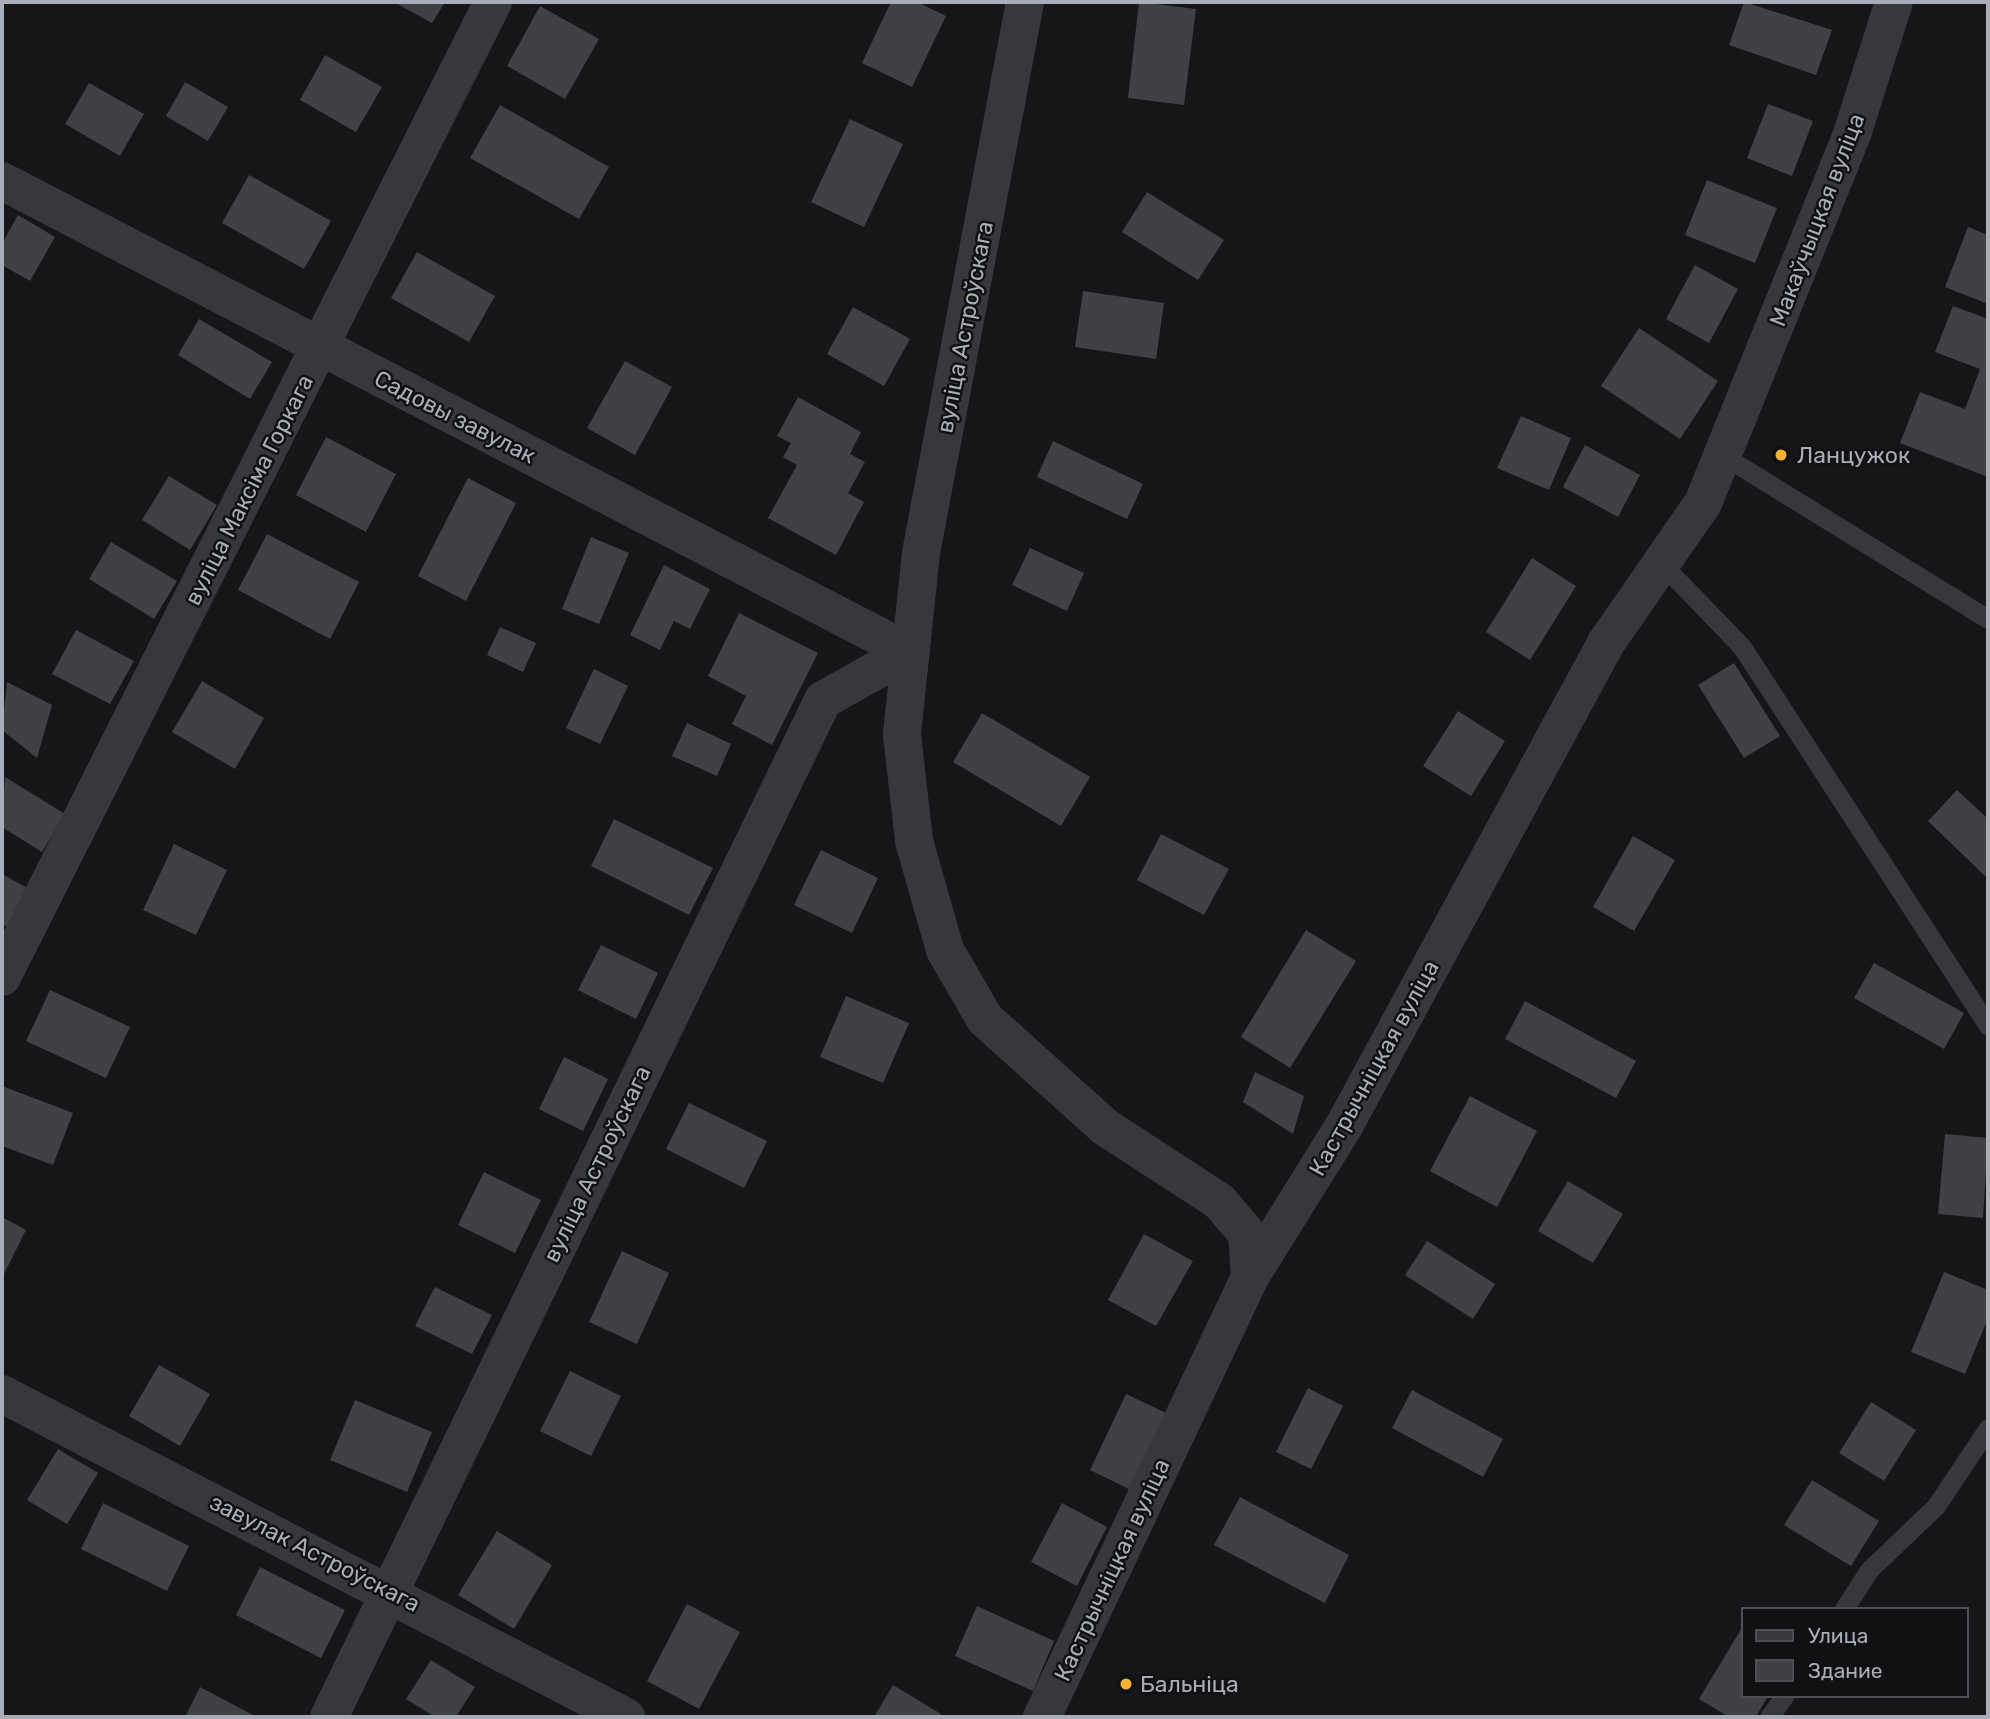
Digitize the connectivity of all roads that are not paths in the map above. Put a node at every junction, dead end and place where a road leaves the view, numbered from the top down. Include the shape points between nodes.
1 (493, 2) edge
2 (1025, 2) edge
3 (1894, 2) edge
4 (2, 181) edge
5 (322, 348) junction
6 (1729, 445) junction
7 (1661, 563) junction
8 (1988, 619) edge
9 (909, 652) junction
10 (2, 977) edge
11 (1988, 1026) edge
12 (1250, 1277) junction
13 (2, 1394) edge
14 (1988, 1428) edge
15 (391, 1591) junction
16 (1845, 1607) edge
17 (1783, 1698) edge
18 (329, 1717) edge
19 (626, 1717) edge
20 (1042, 1717) edge
21 (1769, 1717) edge

1 - 5 street, вуліца Максіма Горкага
2 - 9 street, вуліца Астроўскага via 921,553
3 - 6 street, Макаўчыцкая вуліца via 1853,131
4 - 5 street, Садовы завулак
5 - 9 street, Садовы завулак
5 - 10 street, вуліца Максіма Горкага
6 - 7 street, Кастрычніцкая вуліца via 1703,503
6 - 8 lane
7 - 11 lane via 1742,648
7 - 12 street, Кастрычніцкая вуліца via 1541,755 1351,1114
9 - 12 street, вуліца Астроўскага via 902,735 915,841 945,950 985,1019 1031,1064 1105,1127 1219,1201 1247,1234
9 - 15 street, вуліца Астроўскага via 823,700
12 - 20 street, Кастрычніцкая вуліца
13 - 15 street, завулак Астроўскага
14 - 16 lane via 1936,1506 1869,1570
15 - 18 street, вуліца Астроўскага
15 - 19 street, завулак Астроўскага
17 - 21 lane

